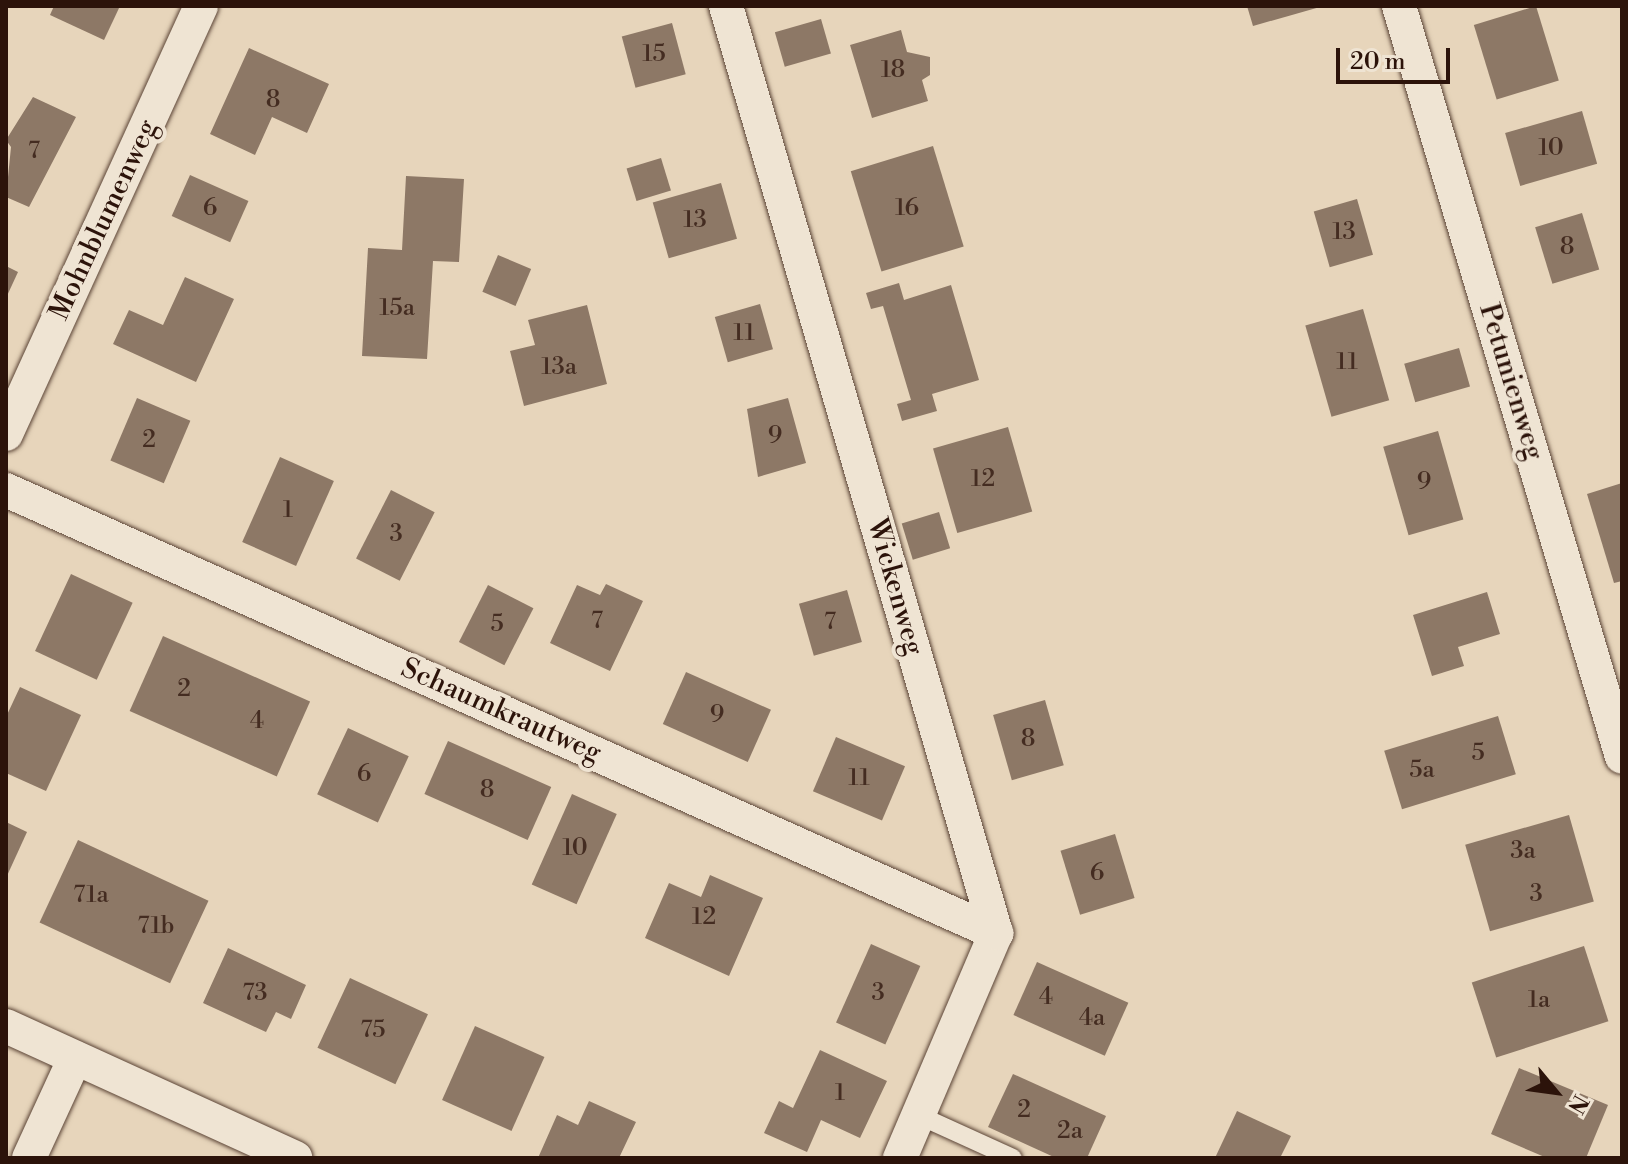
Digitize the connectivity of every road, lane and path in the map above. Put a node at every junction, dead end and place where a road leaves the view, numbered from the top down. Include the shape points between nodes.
1 (201, 6) edge
2 (726, 6) edge
3 (1399, 6) edge
4 (6, 434) edge
5 (6, 490) edge
6 (1622, 757) edge
7 (996, 933) junction
8 (6, 1026) edge
9 (75, 1058) junction
10 (918, 1115) junction
11 (29, 1158) edge
12 (295, 1158) edge
13 (900, 1158) edge
14 (1013, 1158) edge

1 - 4 street, Mohnblumenweg
2 - 7 street, Wickenweg
3 - 6 street, Petunienweg
5 - 7 street, Schaumkrautweg
7 - 10 street
8 - 9 street
9 - 11 street
9 - 12 street
10 - 13 street
10 - 14 lane

